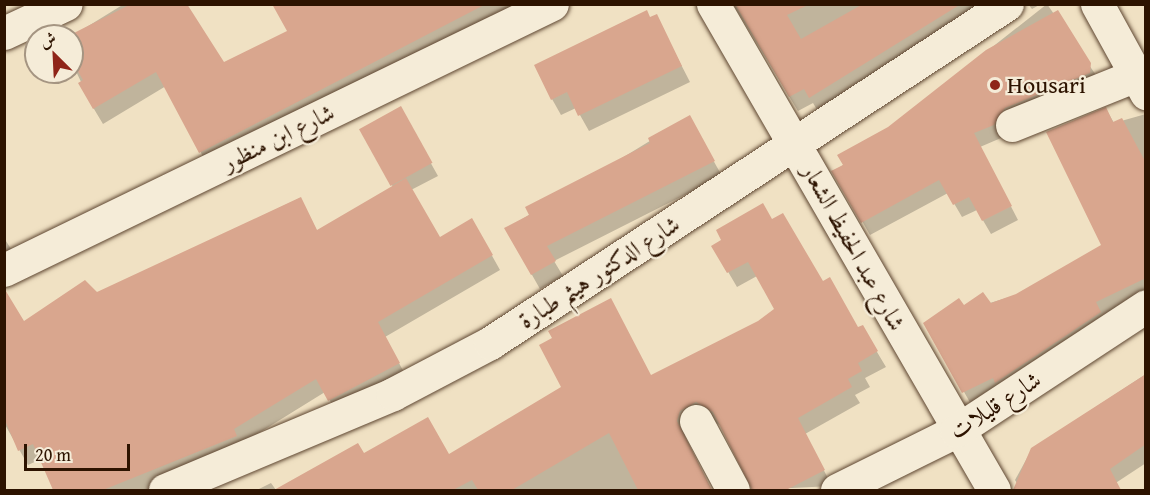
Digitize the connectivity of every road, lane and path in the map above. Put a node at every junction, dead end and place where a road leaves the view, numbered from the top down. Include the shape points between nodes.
1 (66, 4) edge
2 (552, 4) edge
3 (713, 4) edge
4 (1007, 4) edge
5 (1097, 4) edge
6 (4, 33) edge
7 (1142, 80) edge
8 (1012, 125) dead end
9 (795, 141) junction
10 (4, 270) edge
11 (1146, 306) edge
12 (696, 421) dead end
13 (956, 431) junction
14 (165, 490) edge
15 (733, 490) edge
16 (837, 490) edge
17 (994, 490) edge

1 - 6 street
2 - 10 street, شارع ابن منظور
3 - 9 street, شارع عبد الحفيظ الشعار
4 - 9 street, شارع الدكتور هيثم طبارة
5 - 7 street
7 - 8 street
9 - 13 street, شارع عبد الحفيظ الشعار
9 - 14 street, شارع الدكتور هيثم طبارة via 490,343 393,394
11 - 13 street, شارع قليلات
12 - 15 street
13 - 16 street, شارع قليلات
13 - 17 street, شارع عبد الحفيظ الشعار

